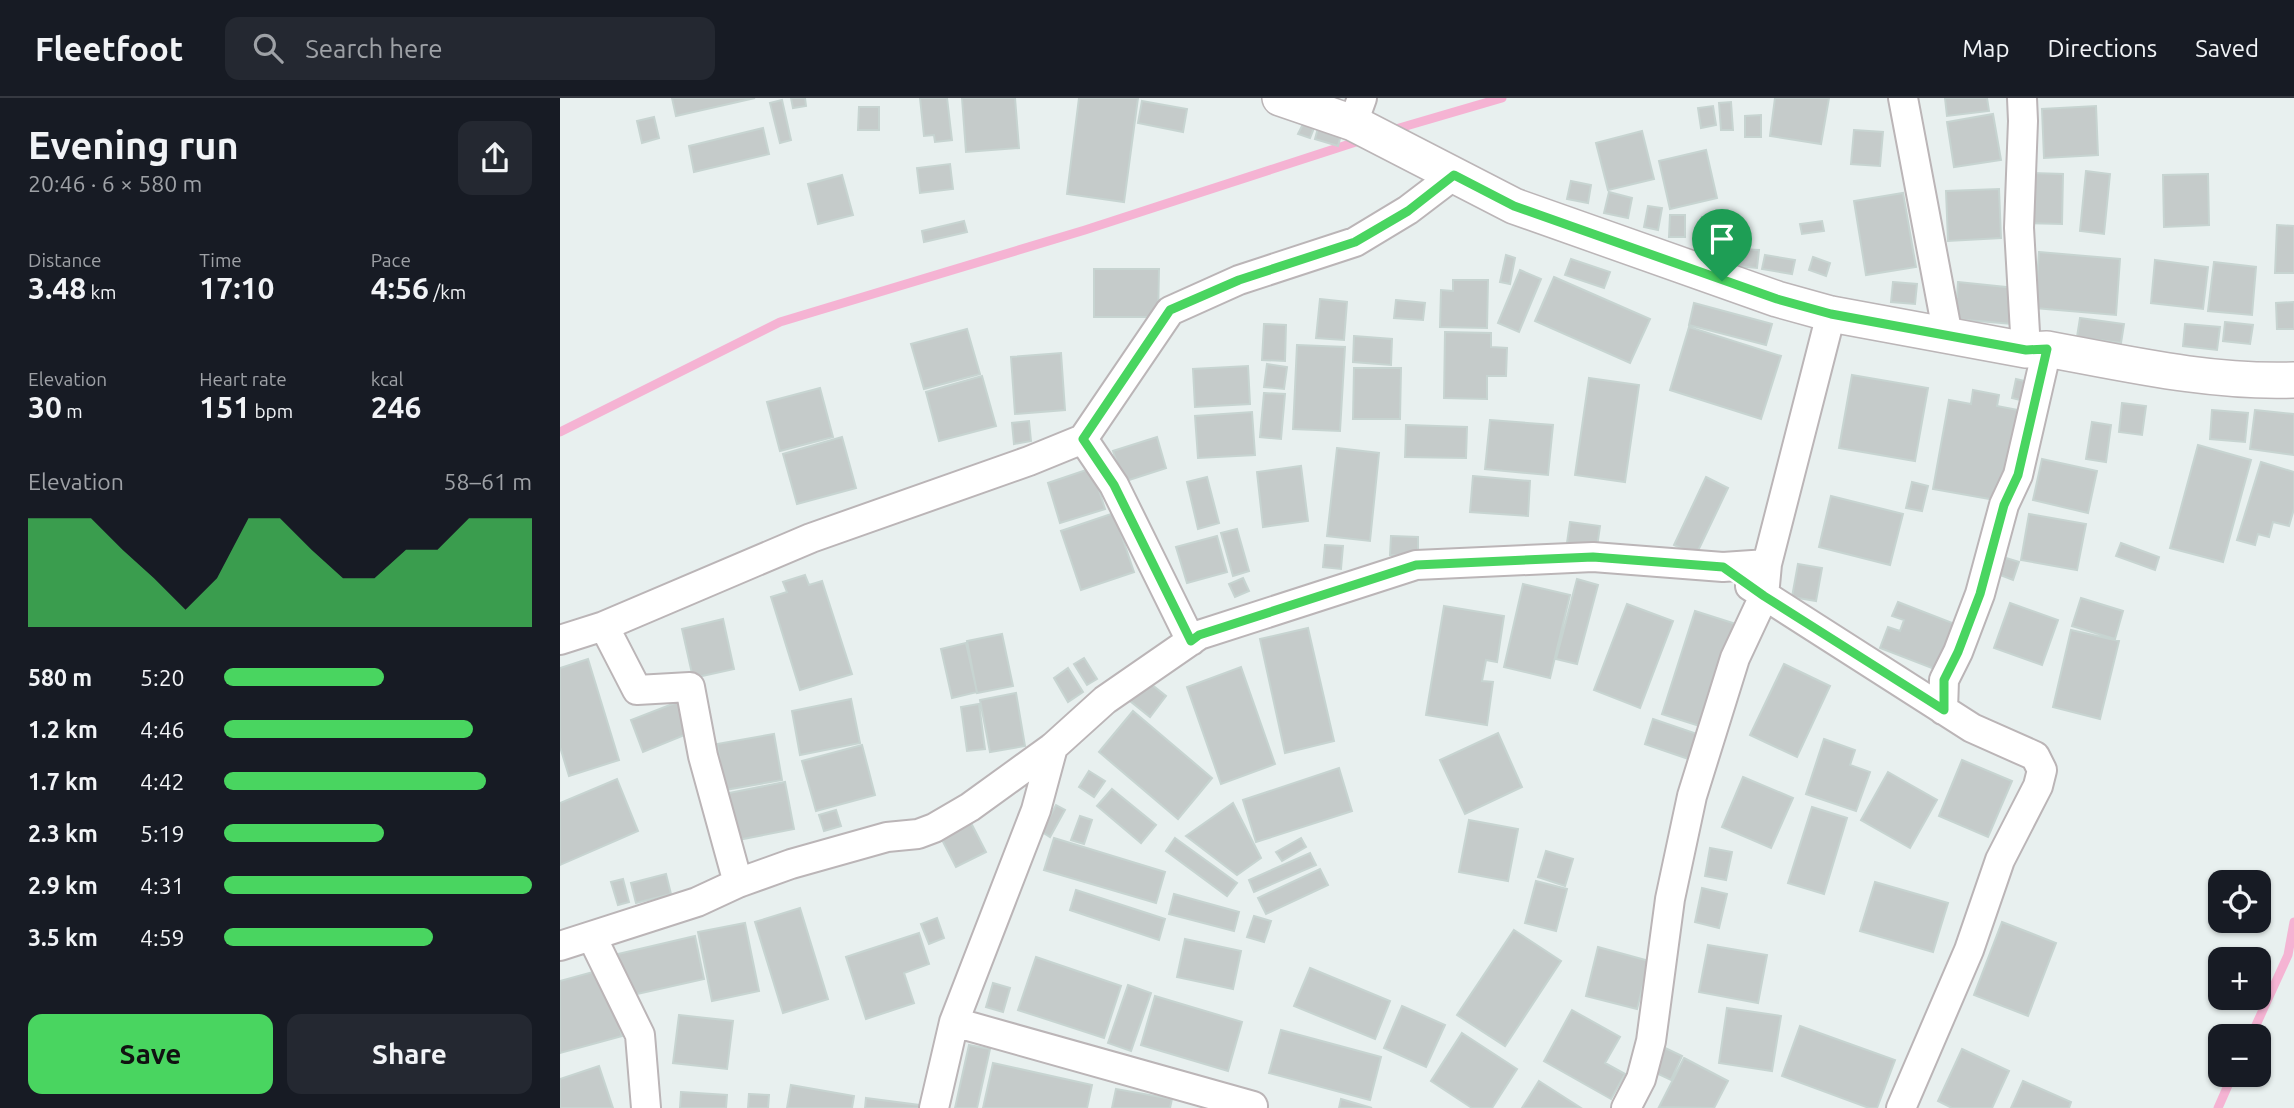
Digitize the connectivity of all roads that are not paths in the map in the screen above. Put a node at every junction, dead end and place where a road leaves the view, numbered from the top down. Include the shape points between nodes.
1 (1280, 98) edge
2 (1903, 98) edge
3 (2022, 98) edge
4 (1358, 111) edge
5 (1454, 175) junction
6 (1831, 314) junction
7 (1948, 336) junction
8 (2037, 350) junction
9 (2294, 380) edge
10 (1083, 439) junction
11 (1767, 564) junction
12 (1723, 567) junction
13 (1764, 596) junction
14 (604, 626) junction
15 (560, 640) edge
16 (1191, 641) junction
17 (1944, 680) junction
18 (1909, 688) junction
19 (1944, 710) junction
20 (1053, 747) junction
21 (738, 883) junction
22 (592, 937) junction
23 (560, 946) edge
24 (954, 1022) junction
25 (1253, 1105) dead end
26 (646, 1108) edge
27 (934, 1108) edge
28 (1626, 1108) edge
29 (1901, 1108) edge

1 - 4 street
2 - 7 street
3 - 8 street via 2019,228
4 - 5 street
5 - 6 street via 1514,206
5 - 10 street via 1408,211 1355,242 1239,280 1170,310
6 - 7 street
6 - 11 street
7 - 8 street
8 - 9 street via 2179,373
8 - 17 street via 2018,475 2004,505 1980,594
10 - 14 street via 811,538
10 - 16 street via 1114,485
11 - 12 street
11 - 13 street
12 - 13 street
12 - 16 street via 1593,557 1416,565
13 - 18 street
13 - 28 street via 1735,658 1692,796 1670,899 1651,1041 1641,1079
14 - 15 street
14 - 21 street via 637,691 690,687
16 - 20 street via 1105,701
17 - 18 street
17 - 19 street
18 - 19 street
19 - 29 street via 2035,756 2042,770 2000,860 1969,950
20 - 21 street via 934,828 887,837
20 - 24 street via 1036,810
21 - 22 street via 697,902
22 - 23 street
22 - 26 street via 640,1035
24 - 25 street
24 - 27 street

